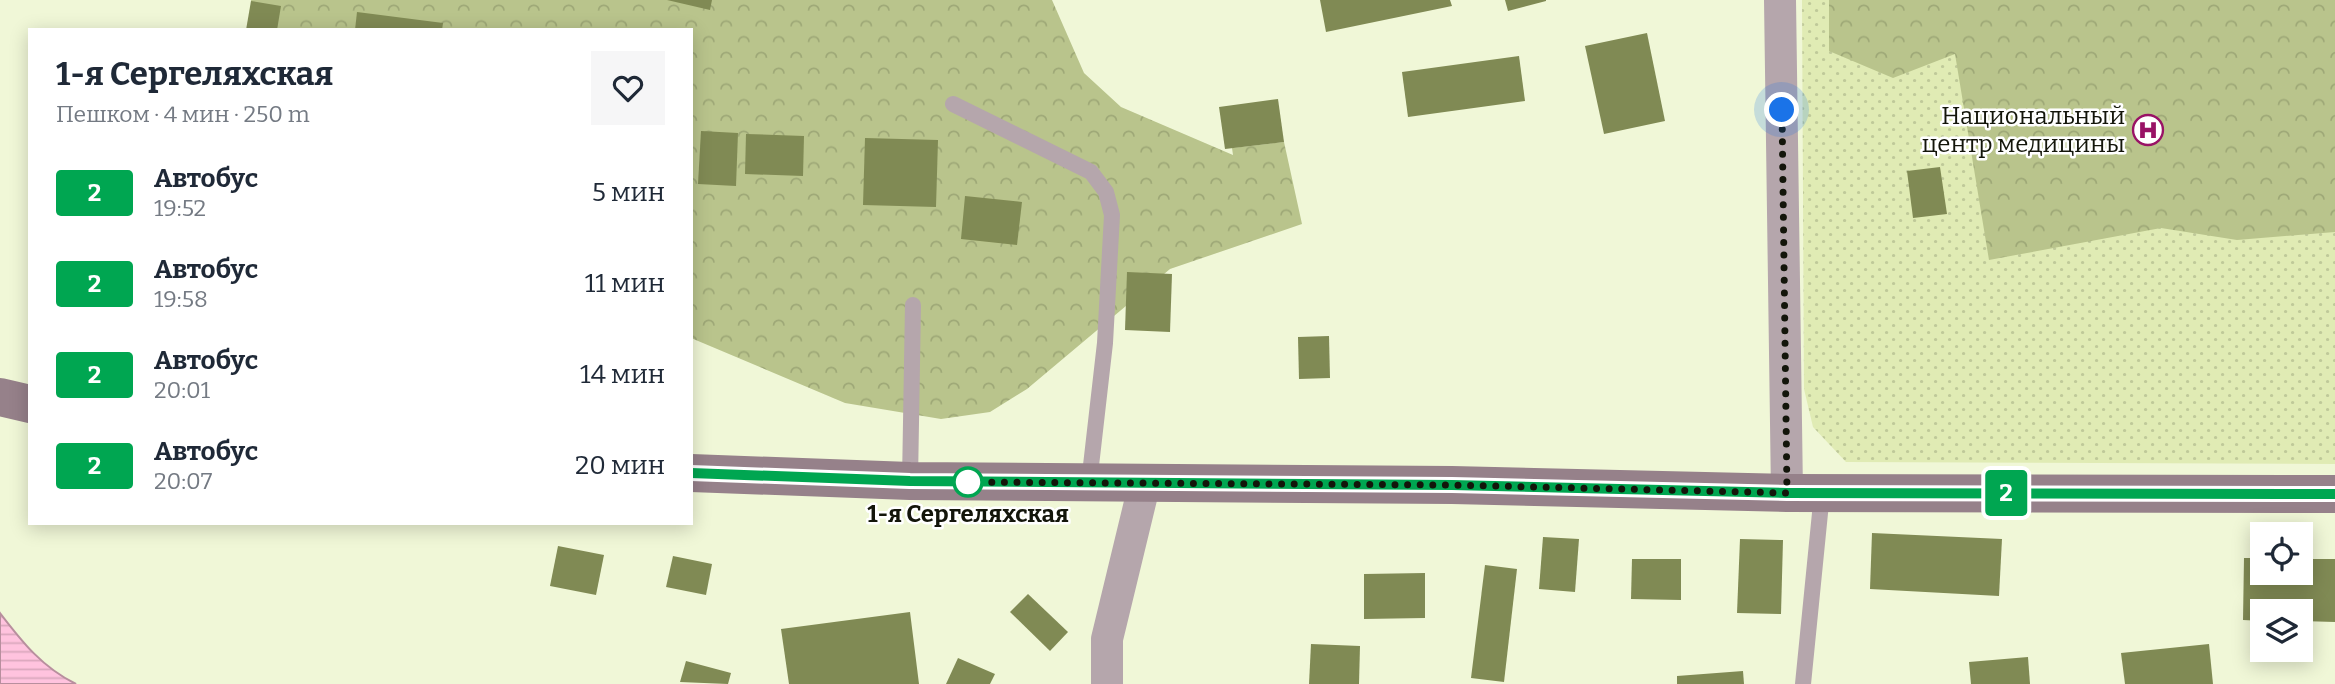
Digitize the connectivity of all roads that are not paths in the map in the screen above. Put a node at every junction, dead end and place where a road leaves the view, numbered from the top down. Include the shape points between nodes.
1 (1780, 0) edge
2 (953, 104) dead end
3 (913, 305) dead end
4 (0, 397) edge
5 (28, 404) edge
6 (693, 473) edge
7 (910, 481) junction
8 (1145, 482) junction
9 (1089, 483) junction
10 (1805, 493) junction
11 (2335, 494) edge
12 (1107, 684) edge
13 (1803, 684) edge

1 - 10 street
2 - 9 lane via 1091,172 1106,192 1112,215 1107,317
3 - 7 lane
4 - 5 main road
6 - 7 main road
7 - 9 main road
8 - 9 main road
8 - 10 main road
8 - 12 street via 1107,639
10 - 11 main road
10 - 13 lane

